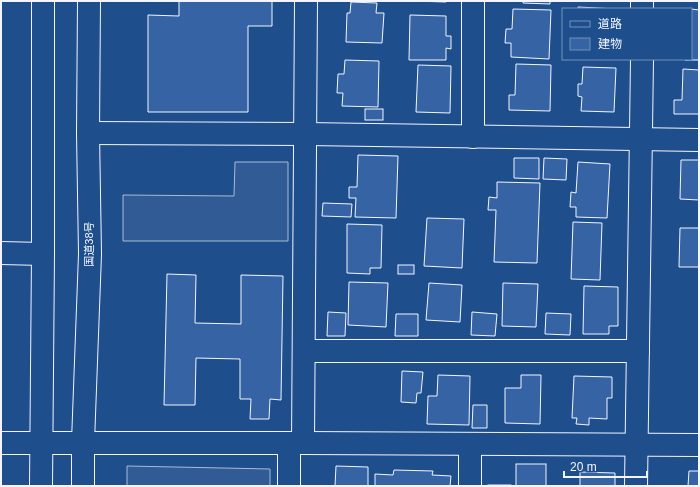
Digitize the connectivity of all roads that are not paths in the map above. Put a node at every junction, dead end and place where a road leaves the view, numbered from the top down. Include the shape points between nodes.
1 (43, 1) edge
2 (89, 1) edge
3 (306, 1) edge
4 (474, 1) edge
5 (642, 60) edge
6 (88, 133) junction
7 (306, 134) junction
8 (472, 137) junction
9 (642, 139) junction
10 (699, 140) edge
11 (1, 253) edge
12 (43, 254) junction
13 (305, 351) junction
14 (638, 352) junction
15 (83, 442) junction
16 (1, 443) edge
17 (296, 443) junction
18 (42, 444) junction
19 (470, 444) junction
20 (636, 444) junction
21 (699, 445) edge
22 (41, 486) edge
23 (83, 486) edge
24 (289, 486) edge
25 (470, 486) edge
26 (636, 486) edge

1 - 12 main road
2 - 6 main road, 国道38号
3 - 7 main road
4 - 8 main road
5 - 9 main road
6 - 7 main road
6 - 15 main road, 国道38号 via 90,254
7 - 8 main road
7 - 13 main road
8 - 9 main road
9 - 10 main road
9 - 14 main road
11 - 12 main road
12 - 18 main road
13 - 14 main road
13 - 17 main road
14 - 20 main road
15 - 17 main road
15 - 18 main road
15 - 23 main road, 国道38号
16 - 18 main road
17 - 19 main road
17 - 24 main road
18 - 22 main road
19 - 20 main road
19 - 25 main road
20 - 21 main road
20 - 26 main road

